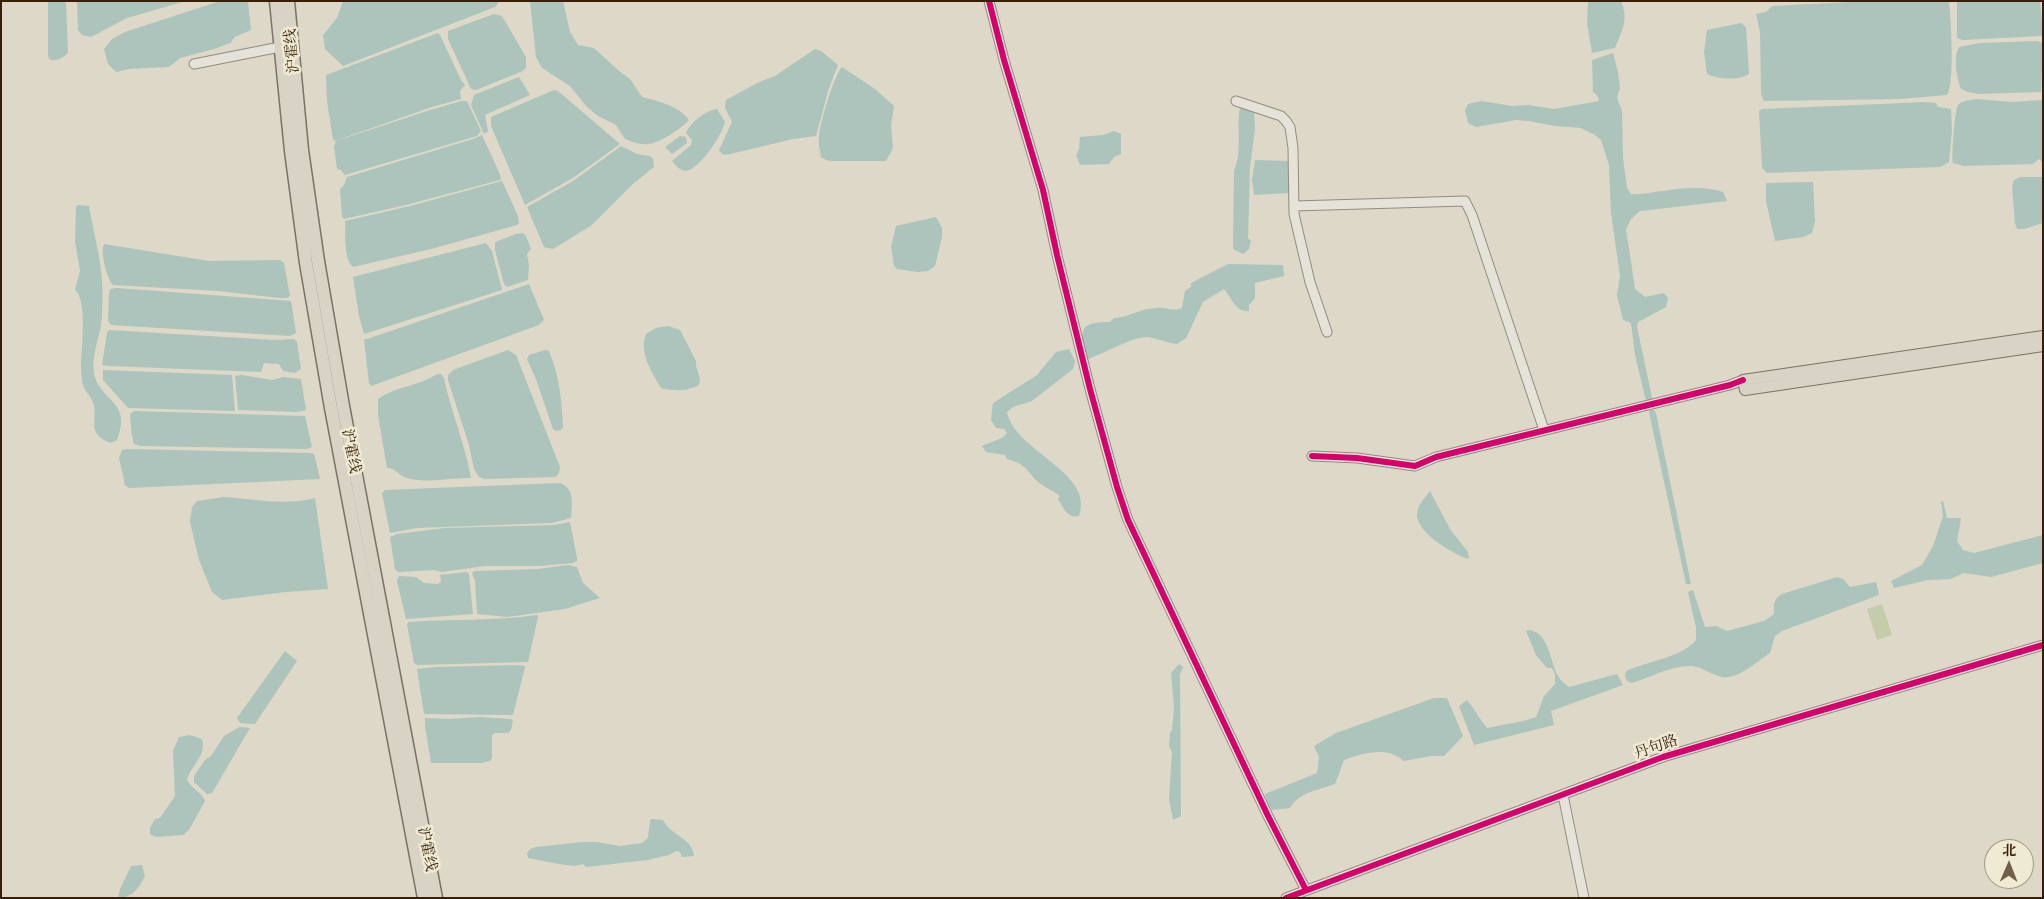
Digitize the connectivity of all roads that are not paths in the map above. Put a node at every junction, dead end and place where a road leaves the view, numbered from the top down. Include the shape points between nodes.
1 (276, 1) edge
2 (288, 1) edge
3 (989, 1) edge
4 (280, 47) junction
5 (194, 64) dead end
6 (1236, 101) dead end
7 (1294, 206) junction
8 (1327, 332) dead end
9 (2043, 336) edge
10 (2043, 346) edge
11 (1743, 380) junction
12 (1544, 430) junction
13 (1312, 456) dead end
14 (2043, 645) edge
15 (1562, 795) junction
16 (1306, 890) junction
17 (424, 898) edge
18 (436, 898) edge
19 (1286, 898) edge
20 (1584, 898) edge

1 - 4 highway, 沪霍线
2 - 18 highway, 沪霍线 via 302,150 318,261
3 - 16 street via 1043,190 1090,390 1128,520
4 - 5 street
4 - 17 highway, 沪霍线 via 291,151 331,408
6 - 7 street via 1281,116 1290,127
7 - 8 street via 1310,282
7 - 12 street via 1465,201
9 - 11 main road
10 - 11 main road via 1745,390
11 - 12 street
12 - 13 street via 1436,457 1415,466
14 - 15 street, 丹句路 via 1663,757
15 - 16 street, 丹句路
15 - 20 street
16 - 19 street, 丹句路

